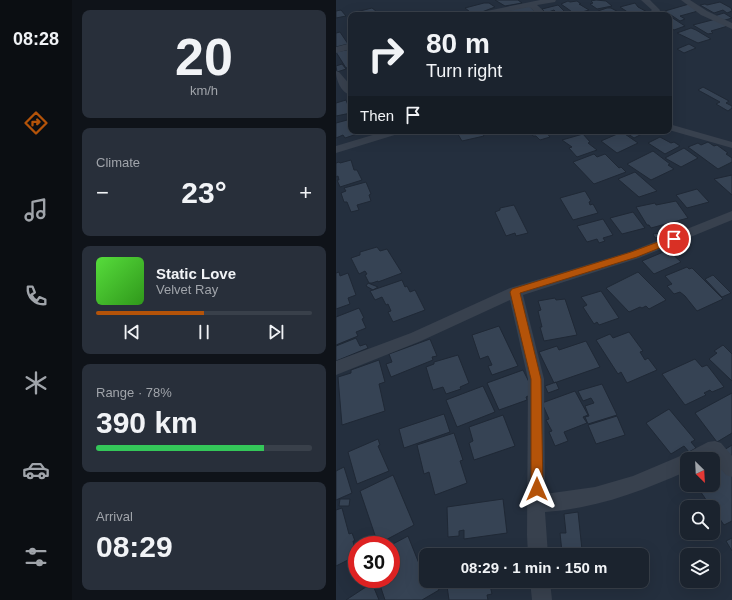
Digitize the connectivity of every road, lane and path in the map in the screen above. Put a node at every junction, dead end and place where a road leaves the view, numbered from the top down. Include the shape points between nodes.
1 (552, 0) edge
2 (645, 0) edge
3 (685, 0) edge
4 (530, 4) junction
5 (491, 12) edge
6 (540, 12) edge
7 (655, 12) edge
8 (732, 26) edge
9 (348, 47) edge
10 (336, 50) edge
11 (336, 74) edge
12 (348, 88) edge
13 (672, 128) edge
14 (361, 134) edge
15 (387, 134) edge
16 (732, 144) edge
17 (352, 145) junction
18 (336, 150) edge
19 (732, 215) edge
20 (515, 292) junction
21 (336, 368) edge
22 (704, 452) edge
23 (718, 452) edge
24 (720, 454) edge
25 (680, 465) edge
26 (732, 470) edge
27 (537, 504) junction
28 (537, 548) edge
29 (541, 588) edge
30 (542, 600) edge

1 - 4 street
2 - 7 street
3 - 8 street via 704,13
4 - 5 street
4 - 6 street
9 - 10 street
11 - 12 street
13 - 16 street
14 - 17 street
15 - 17 street
17 - 18 street
19 - 20 street via 634,255
20 - 21 street via 416,337
20 - 27 street via 536,379
22 - 23 street via 715,448
24 - 26 street
25 - 27 street via 621,489 556,503
27 - 28 street
29 - 30 street

